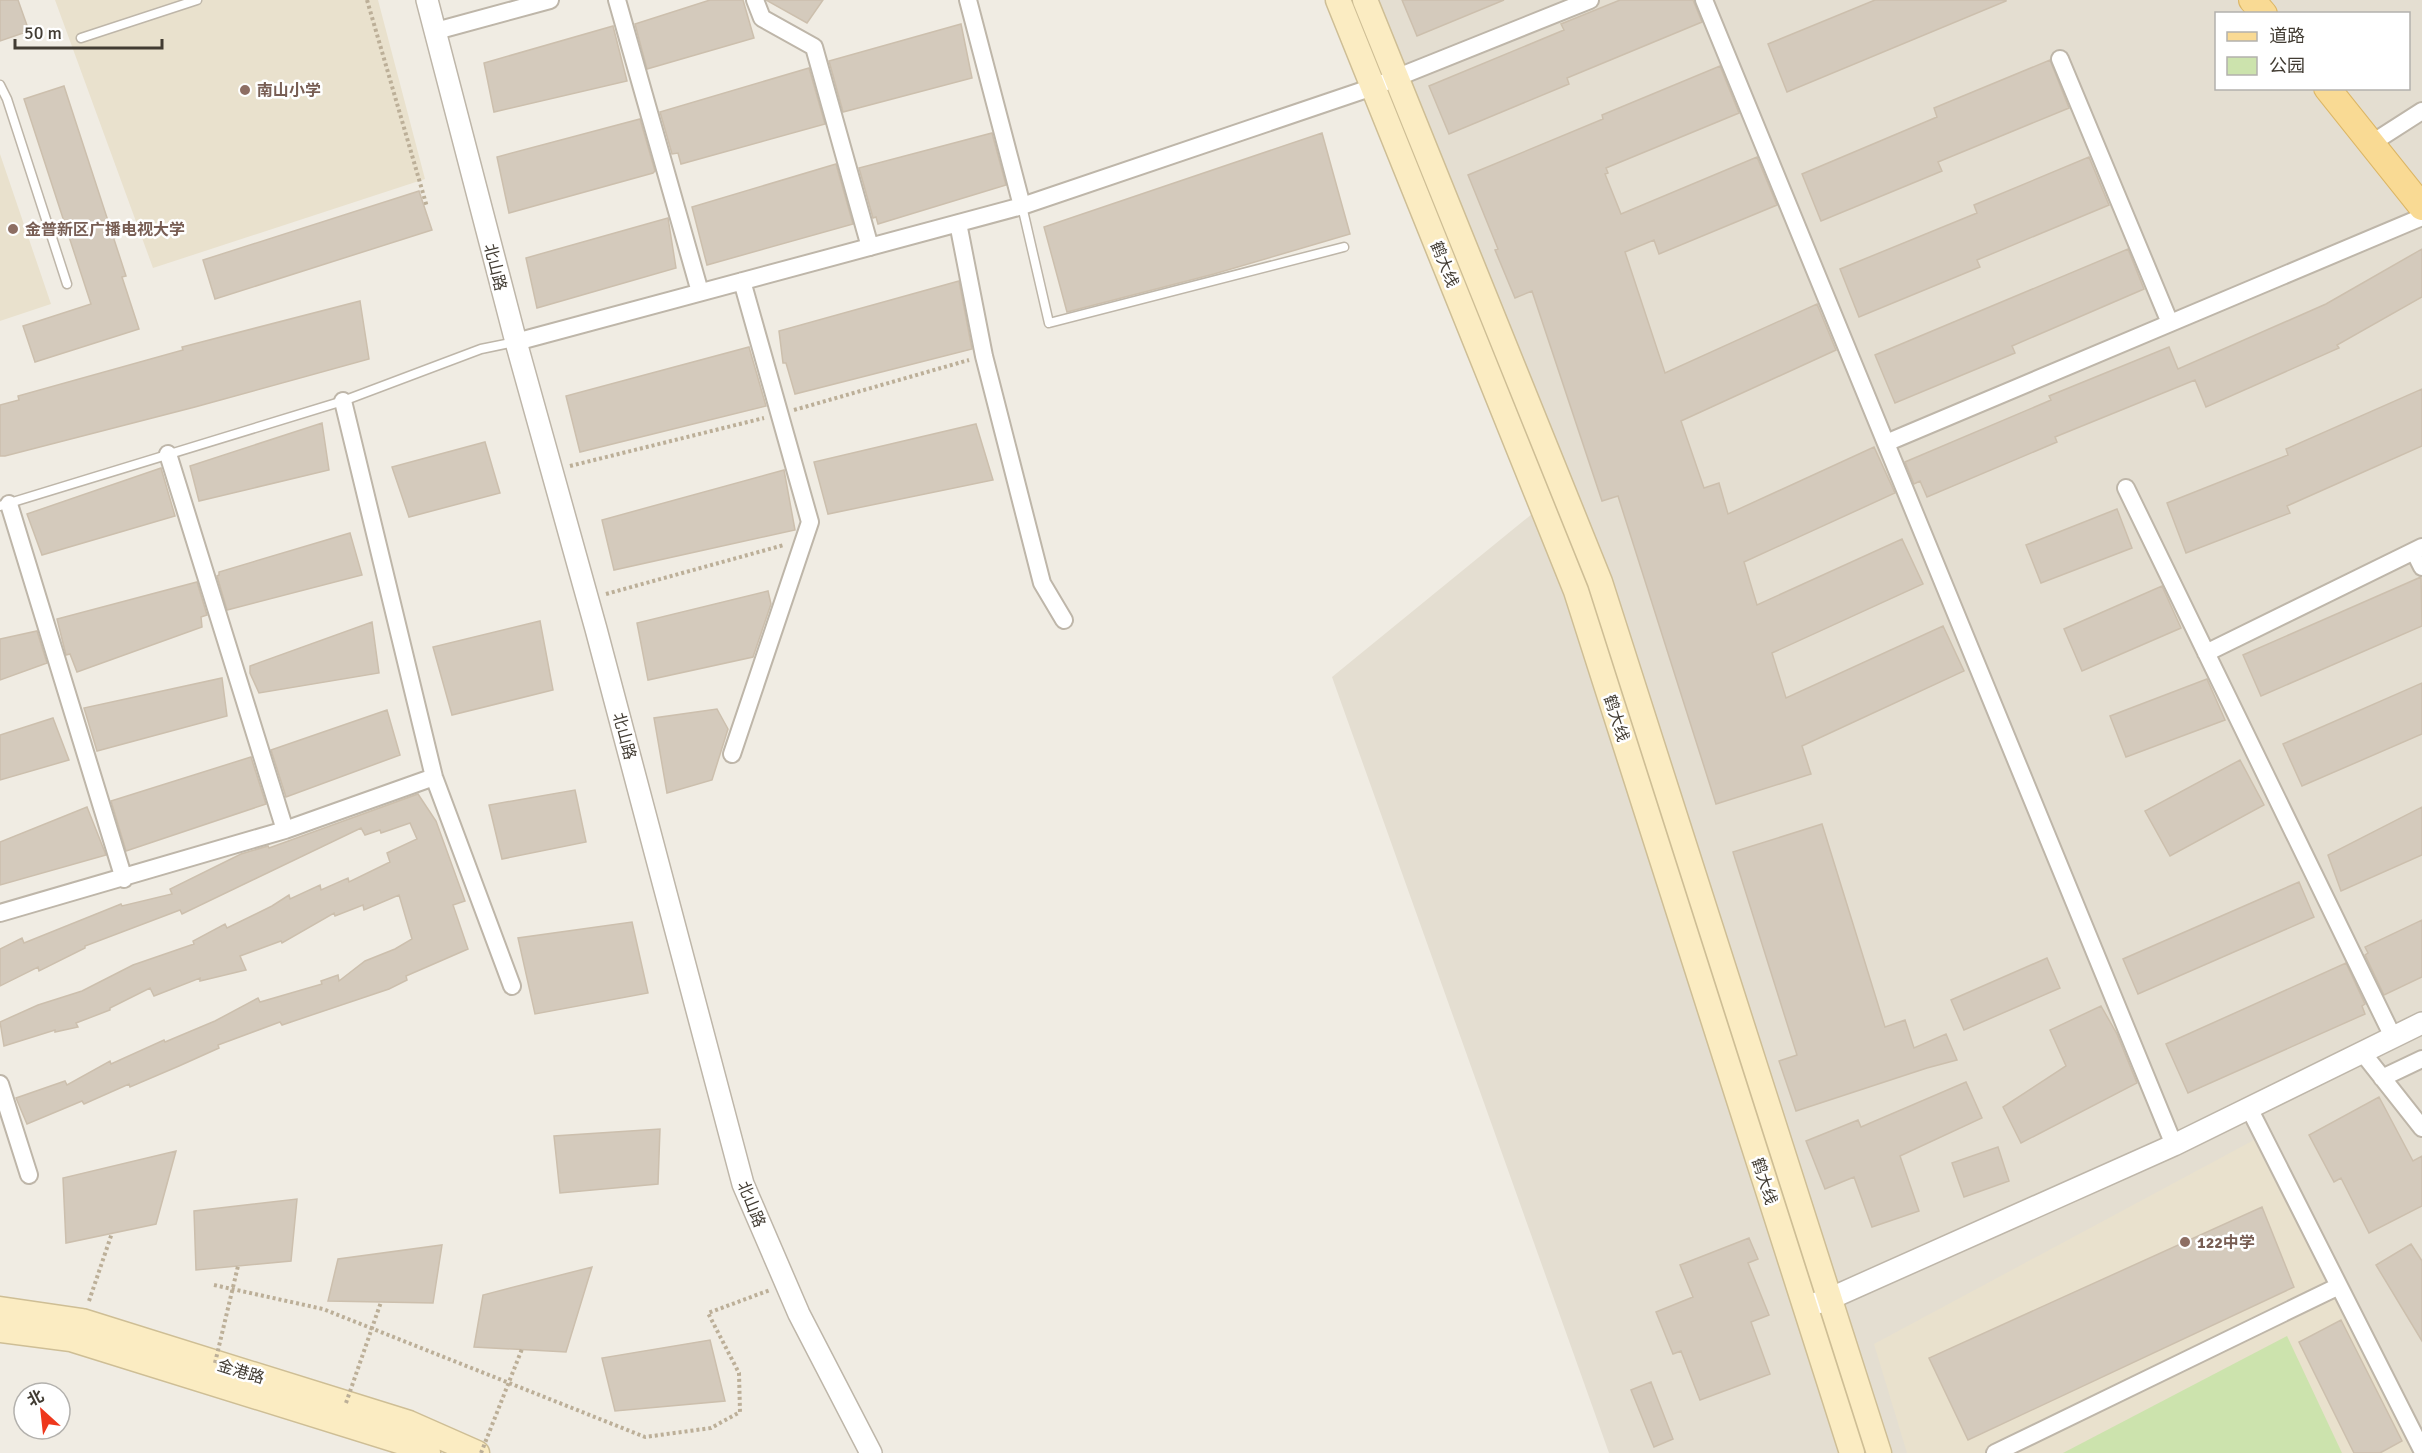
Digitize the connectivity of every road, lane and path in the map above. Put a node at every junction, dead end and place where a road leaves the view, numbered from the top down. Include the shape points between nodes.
1 (197, 0) edge
2 (367, 0) edge
3 (427, 0) edge
4 (550, 0) edge
5 (617, 0) edge
6 (754, 0) edge
7 (968, 0) edge
8 (1338, 0) edge
9 (1365, 0) edge
10 (1590, 0) edge
11 (1704, 0) edge
12 (2253, 0) edge
13 (2262, 12) edge
14 (436, 31) junction
15 (81, 38) dead end
16 (2060, 58) dead end
17 (1397, 77) junction
18 (0, 85) edge
19 (1373, 87) junction
20 (2329, 90) edge
21 (2422, 111) edge
22 (2372, 143) junction
23 (1022, 206) junction
24 (427, 207) dead end
25 (2422, 207) edge
26 (2422, 217) edge
27 (958, 223) junction
28 (870, 247) junction
29 (1344, 247) dead end
30 (742, 281) junction
31 (67, 284) dead end
32 (700, 292) junction
33 (2170, 323) junction
34 (516, 342) junction
35 (984, 356) junction
36 (343, 401) junction
37 (780, 414) junction
38 (1886, 443) junction
39 (168, 454) junction
40 (552, 471) junction
41 (2126, 488) dead end
42 (4, 505) edge
43 (804, 539) junction
44 (2418, 549) edge
45 (2422, 567) edge
46 (588, 599) junction
47 (1064, 620) dead end
48 (2206, 653) junction
49 (732, 754) dead end
50 (434, 777) junction
51 (285, 830) junction
52 (124, 879) junction
53 (0, 913) edge
54 (512, 986) dead end
55 (2422, 1023) edge
56 (2393, 1037) junction
57 (2362, 1052) junction
58 (2422, 1059) edge
59 (2382, 1078) junction
60 (0, 1084) edge
61 (2249, 1108) junction
62 (2422, 1128) edge
63 (2174, 1145) junction
64 (29, 1175) dead end
65 (112, 1233) dead end
66 (238, 1266) dead end
67 (786, 1284) junction
68 (214, 1285) dead end
69 (2339, 1286) junction
70 (1829, 1299) junction
71 (381, 1302) dead end
72 (1805, 1307) junction
73 (0, 1309) edge
74 (82, 1321) junction
75 (0, 1330) edge
76 (522, 1349) dead end
77 (215, 1363) junction
78 (346, 1403) junction
79 (2422, 1450) edge
80 (428, 1453) edge
81 (479, 1453) edge
82 (871, 1453) edge
83 (1852, 1453) edge
84 (1879, 1453) edge
85 (1995, 1453) edge

1 - 15 lane
2 - 24 path
3 - 14 street, 北山路
4 - 14 street
5 - 32 street
6 - 28 street via 762,18 814,47
7 - 23 street
8 - 19 main road, 鹤大线
9 - 17 main road, 鹤大线
10 - 17 street
11 - 38 street
12 - 13 main road
14 - 34 street, 北山路
16 - 33 street
17 - 19 street
17 - 70 main road, 鹤大线 via 1600,582
18 - 31 lane
19 - 23 street
19 - 72 main road, 鹤大线 via 1576,591
20 - 22 main road
21 - 22 street
22 - 25 main road
23 - 27 street
23 - 29 lane via 1049,323
26 - 33 street
27 - 28 street
27 - 35 street
28 - 30 street
30 - 32 street
30 - 37 street
32 - 34 street
33 - 38 street
34 - 36 lane via 481,349
34 - 40 street, 北山路
35 - 37 path
35 - 47 street via 1042,582
36 - 39 lane
36 - 50 street
37 - 40 path
37 - 43 street via 810,522
38 - 63 street
39 - 42 lane
39 - 51 street
40 - 46 street, 北山路
41 - 48 street
42 - 52 street
43 - 46 path
43 - 49 street
44 - 45 street
44 - 48 street
46 - 67 street, 北山路 via 743,1184
48 - 56 street
50 - 51 street
50 - 54 street
51 - 52 street
52 - 53 street
55 - 56 street
56 - 57 street
57 - 59 street
57 - 61 street
58 - 59 street
59 - 62 street
60 - 64 street
61 - 63 street
61 - 69 street
63 - 70 street
65 - 74 path
66 - 77 path, bridge
67 - 68 path via 708,1313 739,1373 740,1412 711,1428 645,1437 323,1309
67 - 82 street, 北山路
69 - 79 street
69 - 85 street
70 - 72 street
70 - 84 main road, 鹤大线
71 - 78 path, bridge
72 - 83 main road, 鹤大线
73 - 74 main road, 金港路
74 - 77 main road, 金港路
75 - 80 main road, 金港路 via 71,1339
76 - 81 path, bridge
77 - 78 main road, 金港路
78 - 81 main road, 金港路 via 409,1423

